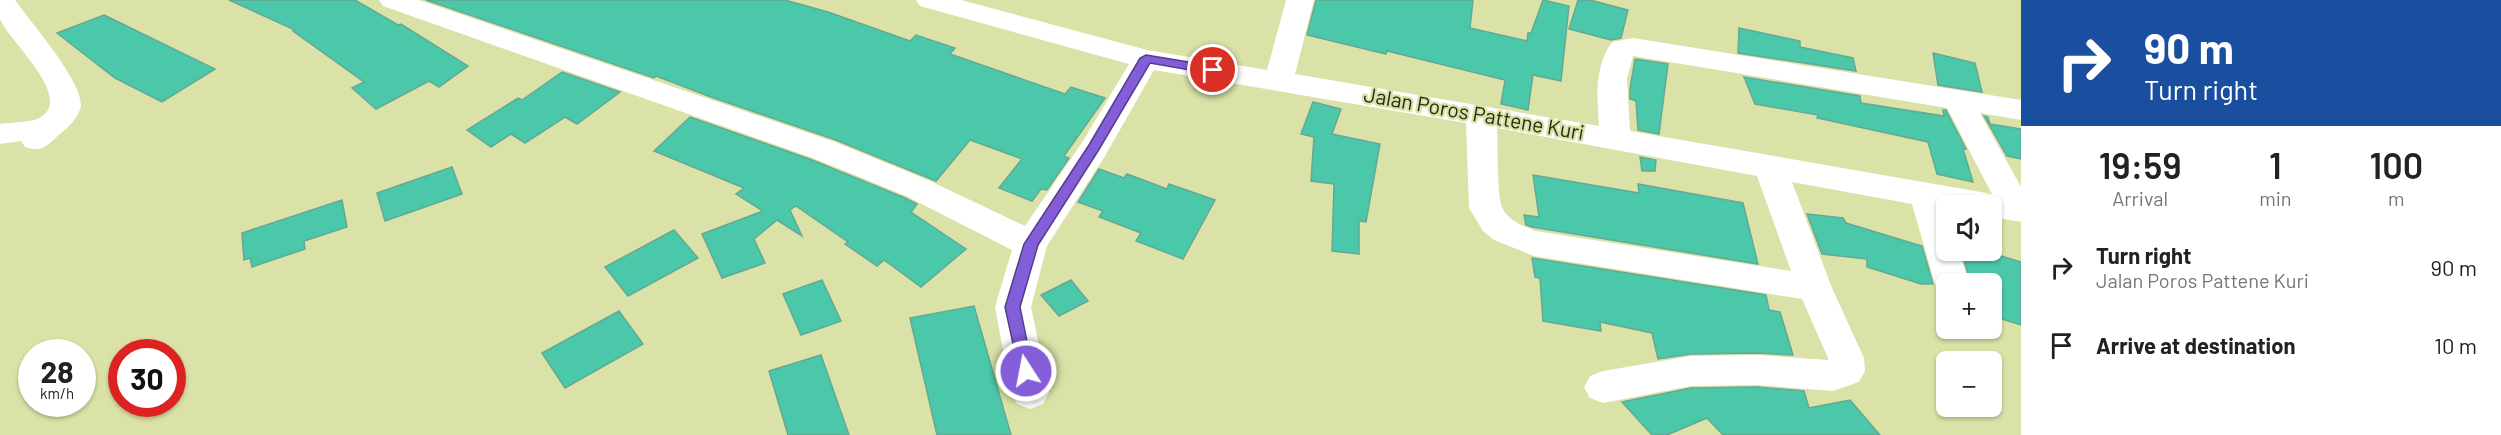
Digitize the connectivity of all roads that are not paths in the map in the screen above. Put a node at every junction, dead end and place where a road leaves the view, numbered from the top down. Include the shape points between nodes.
1 (1, 0) edge
2 (930, 0) edge
3 (1300, 0) edge
4 (415, 3) edge
5 (1146, 58) junction
6 (1279, 81) junction
7 (1958, 101) junction
8 (2021, 111) edge
9 (1480, 114) junction
10 (0, 134) edge
11 (1615, 139) junction
12 (1770, 167) junction
13 (1926, 195) junction
14 (2019, 210) edge
15 (1031, 244) junction
16 (1949, 273) edge
17 (1815, 288) junction
18 (1604, 387) dead end
19 (1030, 393) dead end

1 - 10 street via 62,85 66,103 64,112 44,133
2 - 5 street, Jalan Poros Pattene Kuri
3 - 6 street
4 - 15 street via 824,150 917,188
5 - 6 street, Jalan Poros Pattene Kuri
5 - 15 street via 1094,148
6 - 9 street, Jalan Poros Pattene Kuri
7 - 8 street
7 - 11 street via 1623,48 1612,71
7 - 14 street
9 - 11 street, Jalan Poros Pattene Kuri
9 - 17 street via 1485,208 1507,234 1534,243
11 - 12 street, Jalan Poros Pattene Kuri
12 - 13 street, Jalan Poros Pattene Kuri
12 - 17 street
13 - 14 street, Jalan Poros Pattene Kuri
13 - 16 street
15 - 19 street via 1013,307
17 - 18 street via 1846,358 1845,371 1833,376 1757,370 1691,371

